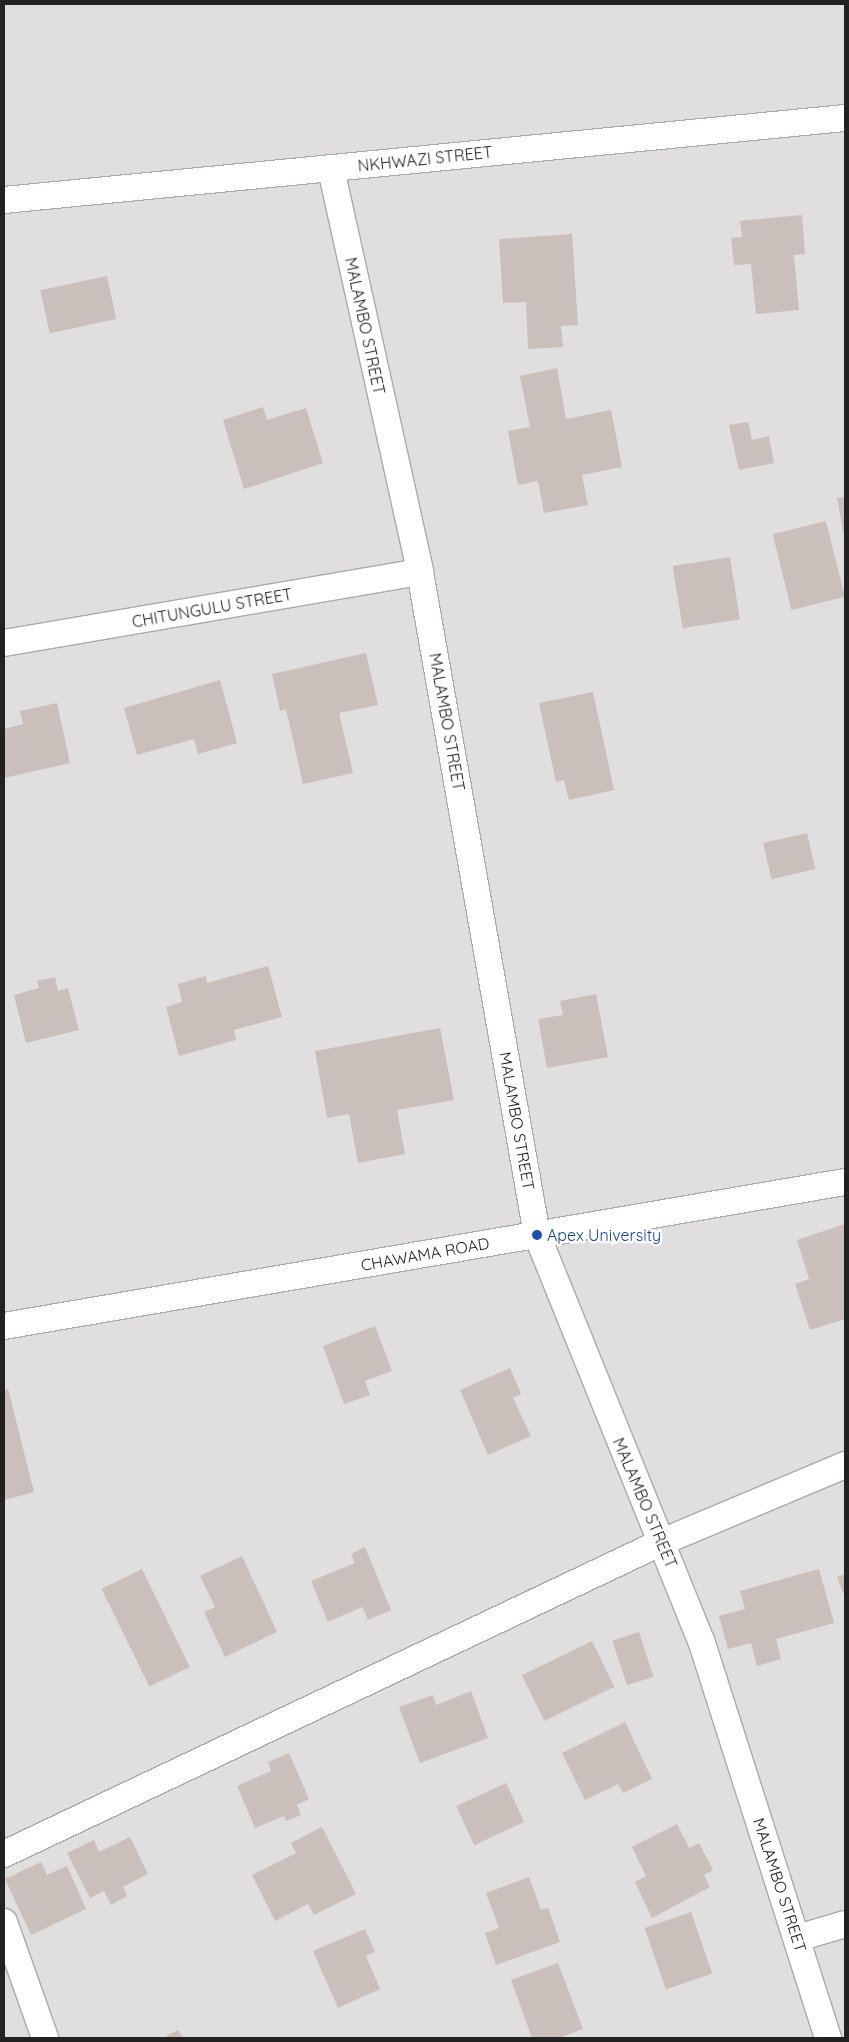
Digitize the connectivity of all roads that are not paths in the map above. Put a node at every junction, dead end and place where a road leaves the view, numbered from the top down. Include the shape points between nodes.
1 (845, 118) edge
2 (331, 168) junction
3 (4, 200) edge
4 (420, 572) junction
5 (4, 643) edge
6 (845, 1182) edge
7 (537, 1235) junction
8 (4, 1326) edge
9 (845, 1465) edge
10 (662, 1542) junction
11 (4, 1854) edge
12 (4, 1922) edge
13 (845, 1924) edge
14 (798, 1938) junction
15 (45, 2038) edge
16 (828, 2038) edge

1 - 2 street, NKHWAZI STREET
2 - 3 street, NKHWAZI STREET
2 - 4 street, MALAMBO STREET
4 - 5 street, CHITUNGULU STREET
4 - 7 street, MALAMBO STREET
6 - 7 street, CHAWAMA ROAD
7 - 8 street, CHAWAMA ROAD
7 - 10 street, MALAMBO STREET
9 - 10 street
10 - 11 street
10 - 14 street, MALAMBO STREET via 701,1640
12 - 15 street
13 - 14 street
14 - 16 street, MALAMBO STREET

